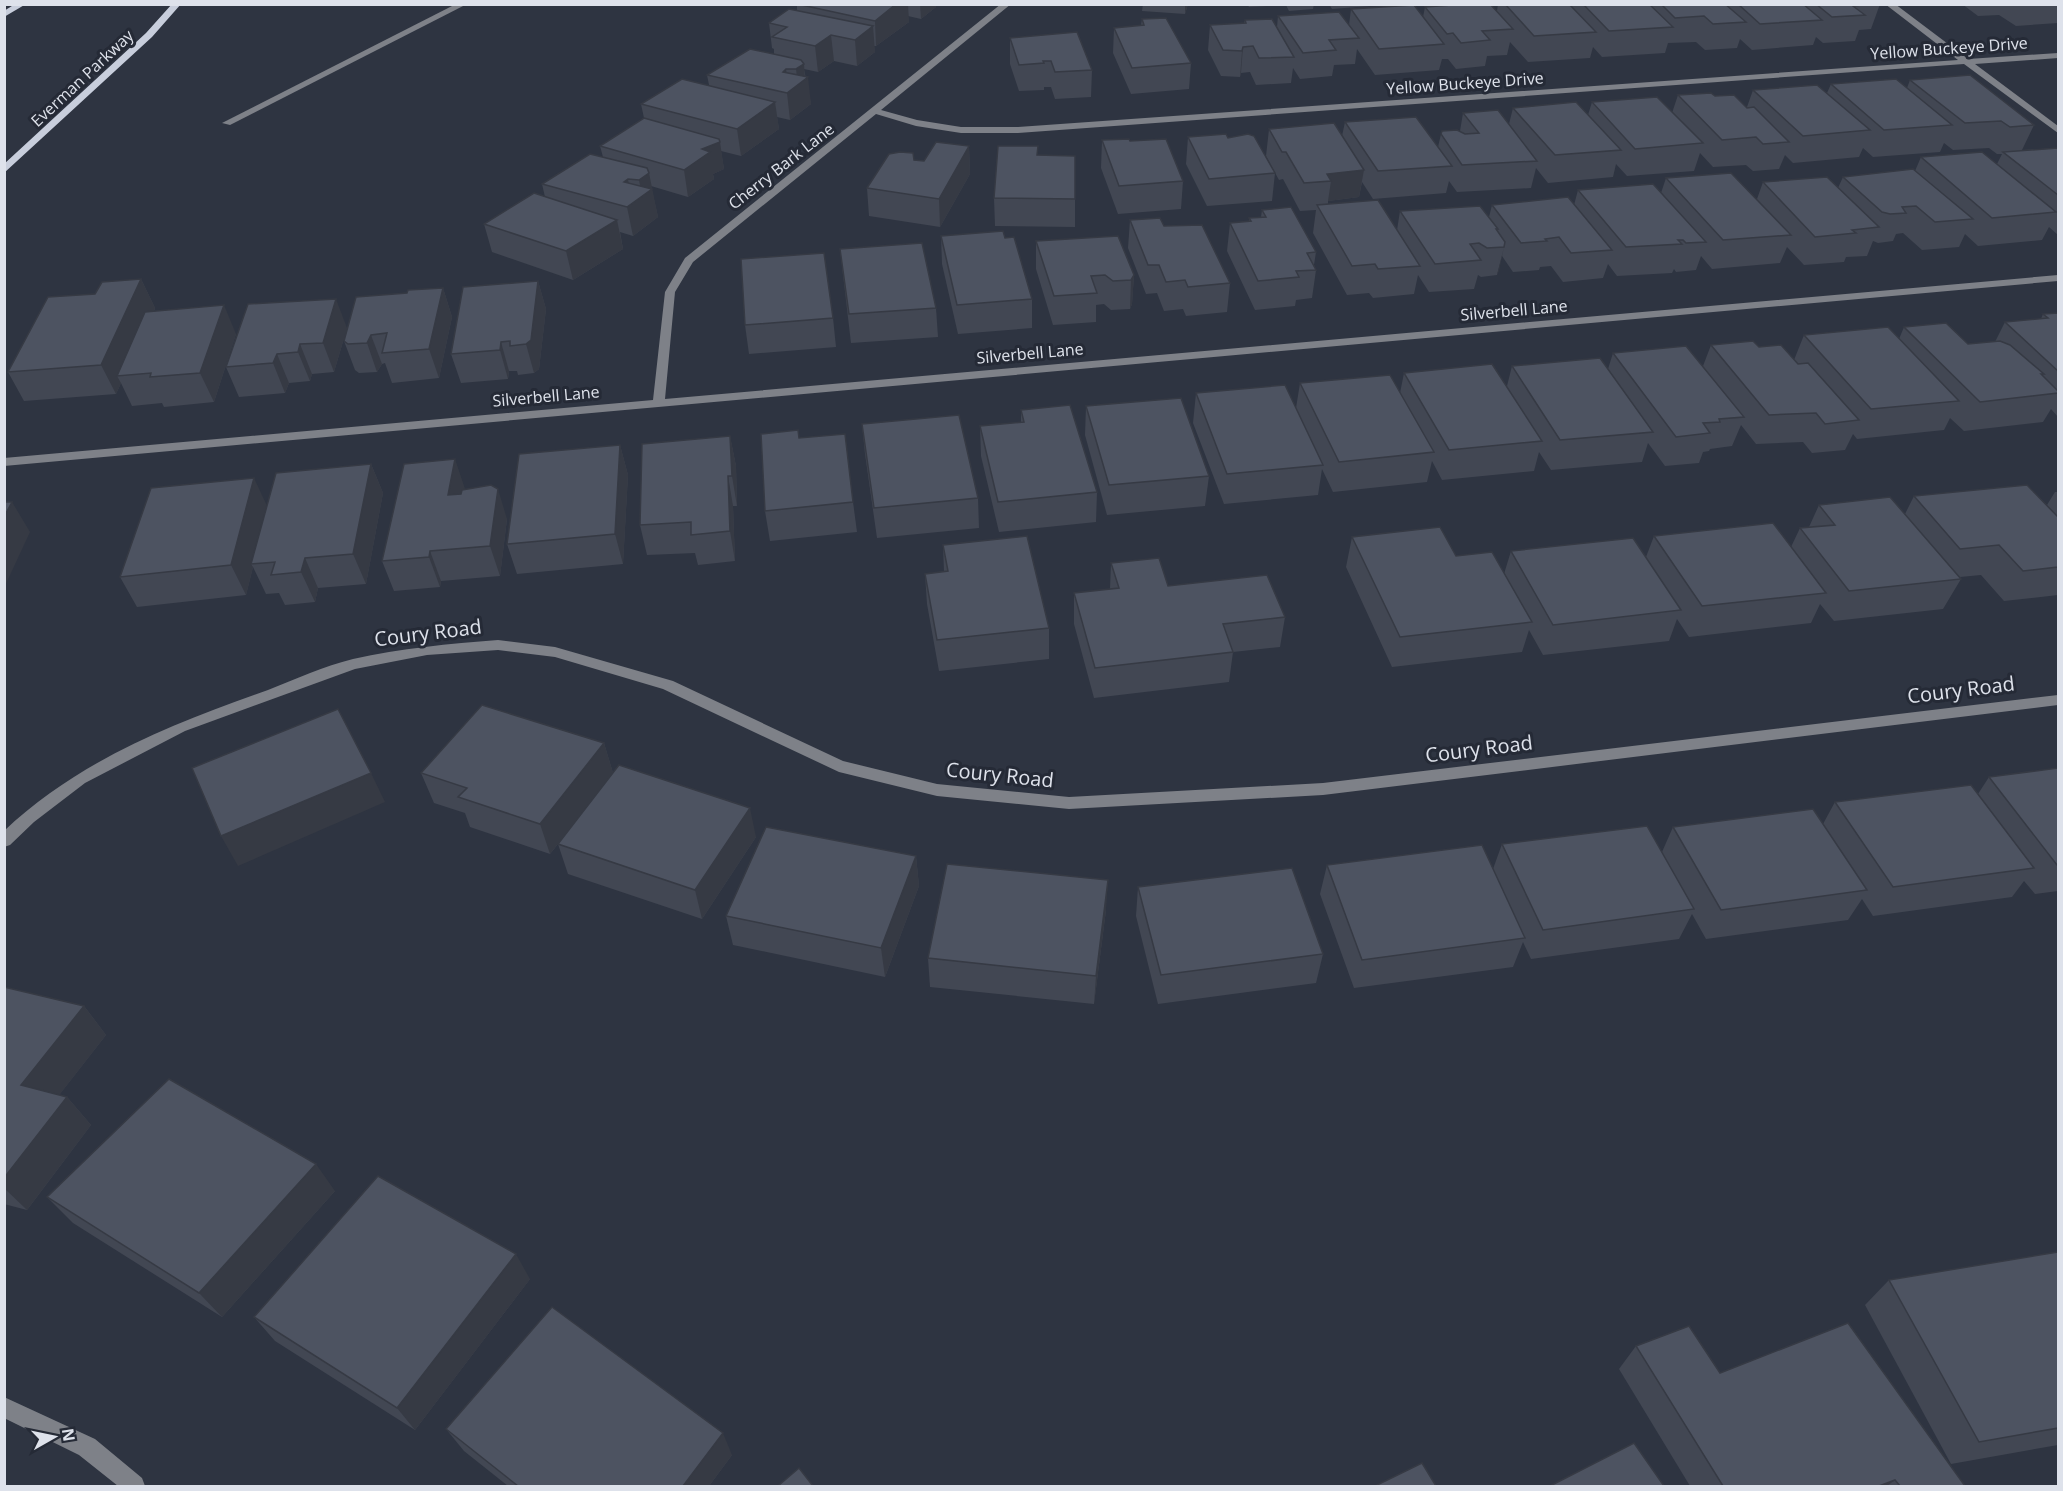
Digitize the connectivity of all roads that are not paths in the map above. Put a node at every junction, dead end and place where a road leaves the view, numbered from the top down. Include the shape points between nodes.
1 (22, 4) edge
2 (177, 4) edge
3 (463, 4) edge
4 (1007, 4) edge
5 (1889, 4) edge
6 (4, 15) edge
7 (2058, 55) edge
8 (1966, 61) junction
9 (875, 111) junction
10 (227, 123) dead end
11 (2058, 130) edge
12 (4, 170) edge
13 (2058, 278) edge
14 (659, 402) junction
15 (4, 462) edge
16 (2058, 700) edge
17 (4, 841) edge
18 (4, 1407) edge
19 (134, 1486) edge

1 - 6 main road
2 - 12 main road, Everman Parkway
3 - 10 street
4 - 9 street, Cherry Bark Lane
5 - 8 street
7 - 8 street, Yellow Buckeye Drive
8 - 9 street, Yellow Buckeye Drive via 1018,130 962,130
8 - 11 street
9 - 14 street, Cherry Bark Lane via 688,260 670,292
13 - 14 street, Silverbell Lane
14 - 15 street, Silverbell Lane
16 - 17 street, Coury Road via 1323,789 1069,803 937,790 839,766 668,685 555,652 498,645 427,650 353,664 180,727 80,779
18 - 19 street via 87,1447

